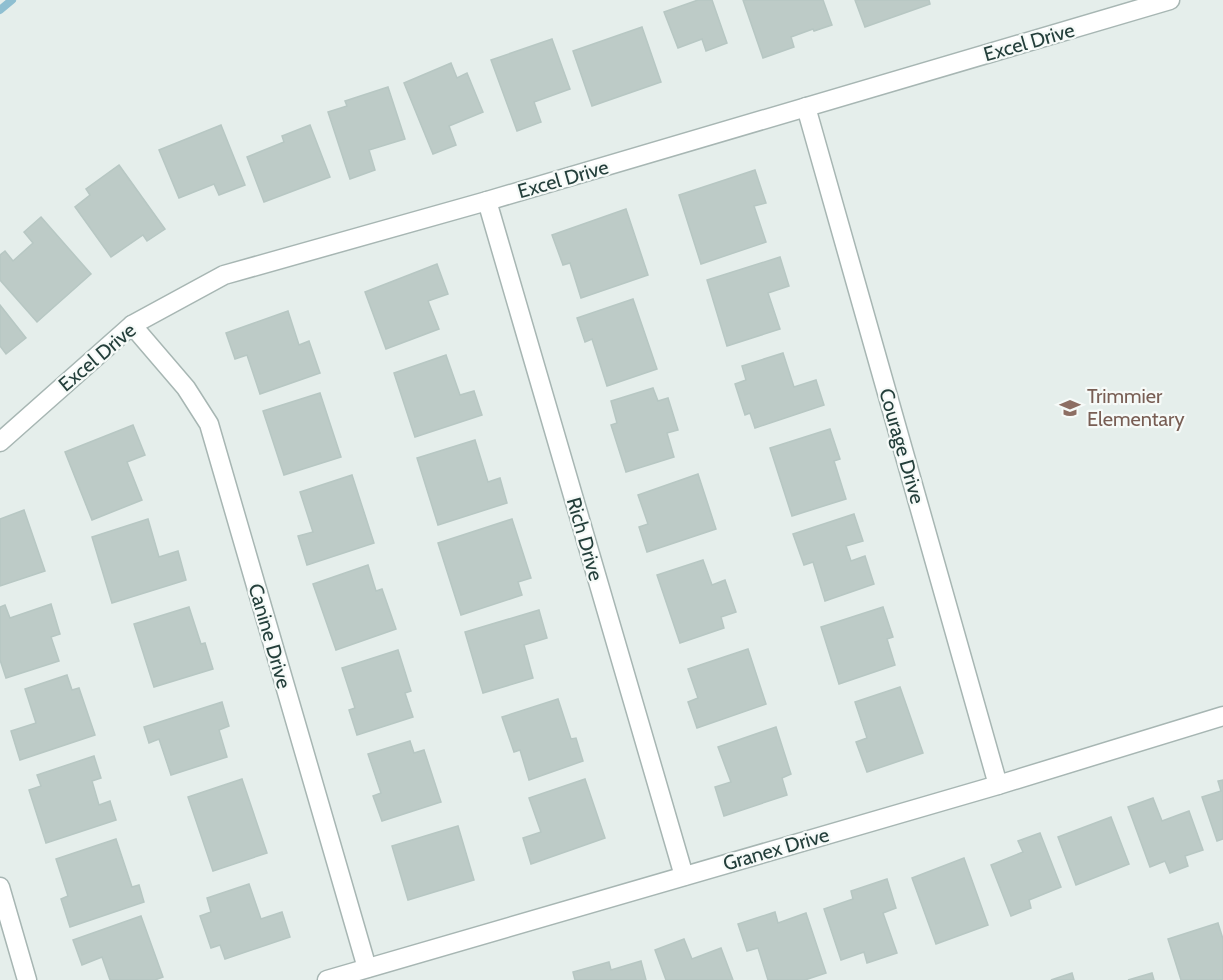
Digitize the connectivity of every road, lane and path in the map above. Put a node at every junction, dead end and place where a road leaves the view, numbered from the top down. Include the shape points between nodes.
1 (1170, 0) edge
2 (806, 107) junction
3 (487, 201) junction
4 (132, 325) junction
5 (0, 442) edge
6 (1223, 716) edge
7 (998, 785) junction
8 (684, 876) junction
9 (0, 887) edge
10 (367, 968) junction
11 (27, 980) edge
12 (327, 980) edge

1 - 2 street, Excel Drive
2 - 3 street, Excel Drive
2 - 7 street, Courage Drive
3 - 4 street, Excel Drive via 224,275
3 - 8 street, Rich Drive
4 - 5 street, Excel Drive
4 - 10 street, Canine Drive via 186,388 209,424
6 - 7 street, Granex Drive
7 - 8 street, Granex Drive
8 - 10 street, Granex Drive
9 - 11 street
10 - 12 street, Granex Drive

